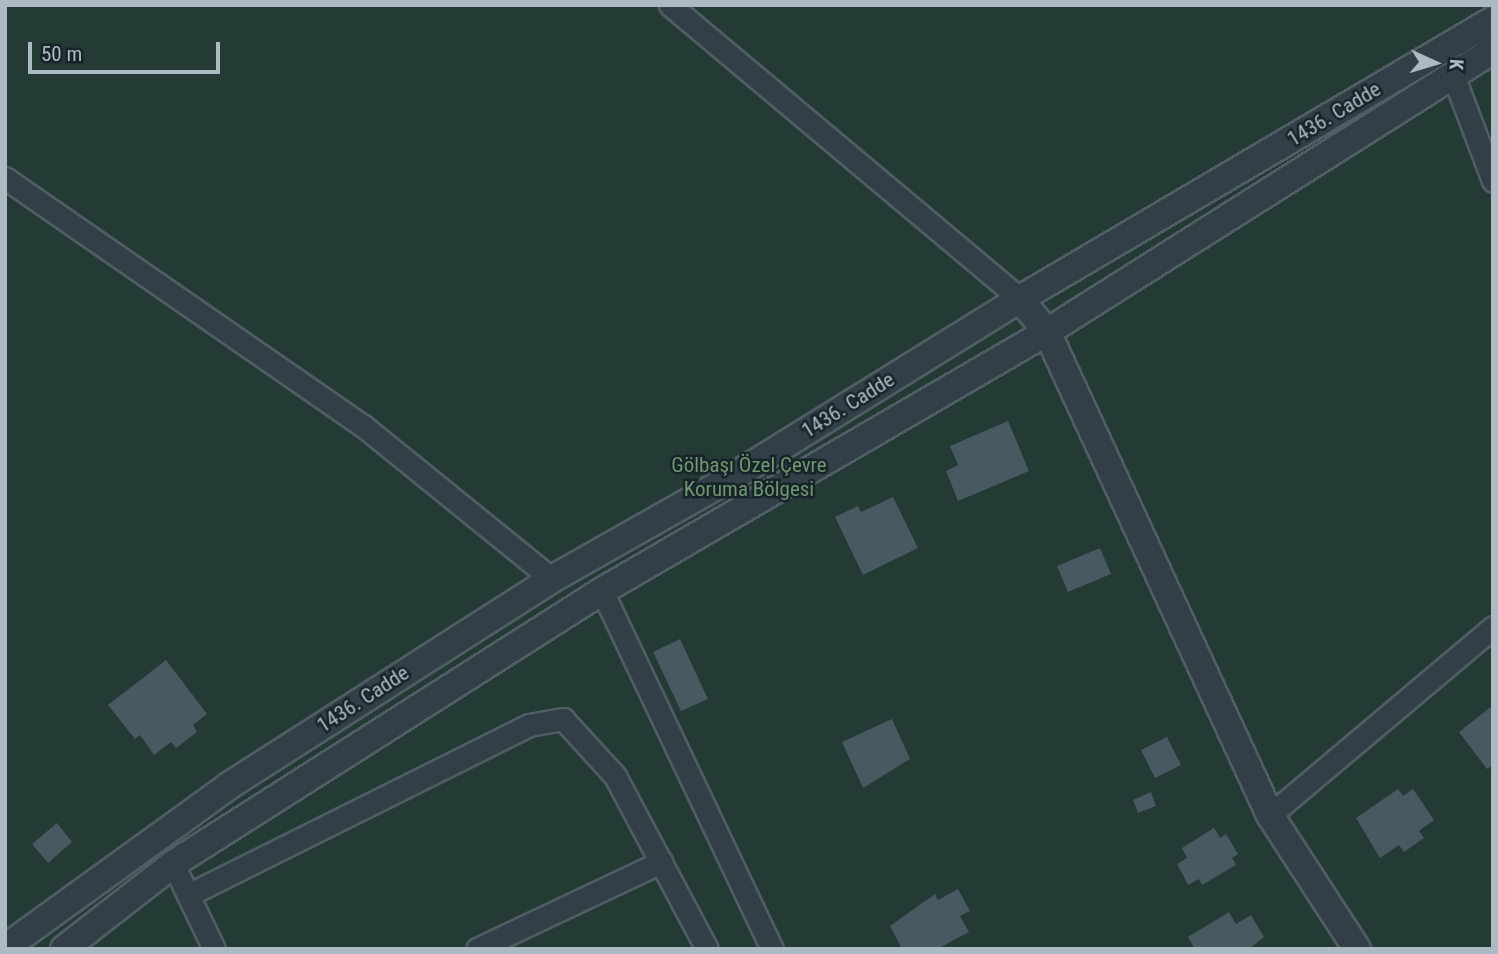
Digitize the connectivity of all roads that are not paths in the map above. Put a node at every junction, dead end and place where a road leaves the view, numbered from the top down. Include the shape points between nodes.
1 (670, 5) edge
2 (1493, 20) edge
3 (1493, 50) edge
4 (1453, 75) junction
5 (5, 178) edge
6 (1493, 181) edge
7 (1020, 299) junction
8 (1047, 332) junction
9 (552, 579) junction
10 (601, 591) junction
11 (1493, 627) edge
12 (1270, 815) junction
13 (661, 862) junction
14 (173, 864) junction
15 (188, 895) junction
16 (5, 948) edge
17 (64, 949) edge
18 (214, 949) edge
19 (477, 949) edge
20 (707, 949) edge
21 (772, 949) edge
22 (1357, 949) edge

1 - 7 street
2 - 7 street, 1436. Cadde
3 - 4 street, 1436. Cadde
4 - 6 street
4 - 8 street, 1436. Cadde
5 - 9 street via 362,425
7 - 8 street
7 - 9 street, 1436. Cadde via 736,475
8 - 10 street, 1436. Cadde
8 - 12 street
9 - 16 street, 1436. Cadde via 230,785
10 - 14 street, 1436. Cadde
10 - 21 street
11 - 12 street
12 - 22 street
13 - 15 street via 615,776 563,719 529,724
13 - 19 street
13 - 20 street
14 - 15 street
14 - 17 street, 1436. Cadde
15 - 18 street

